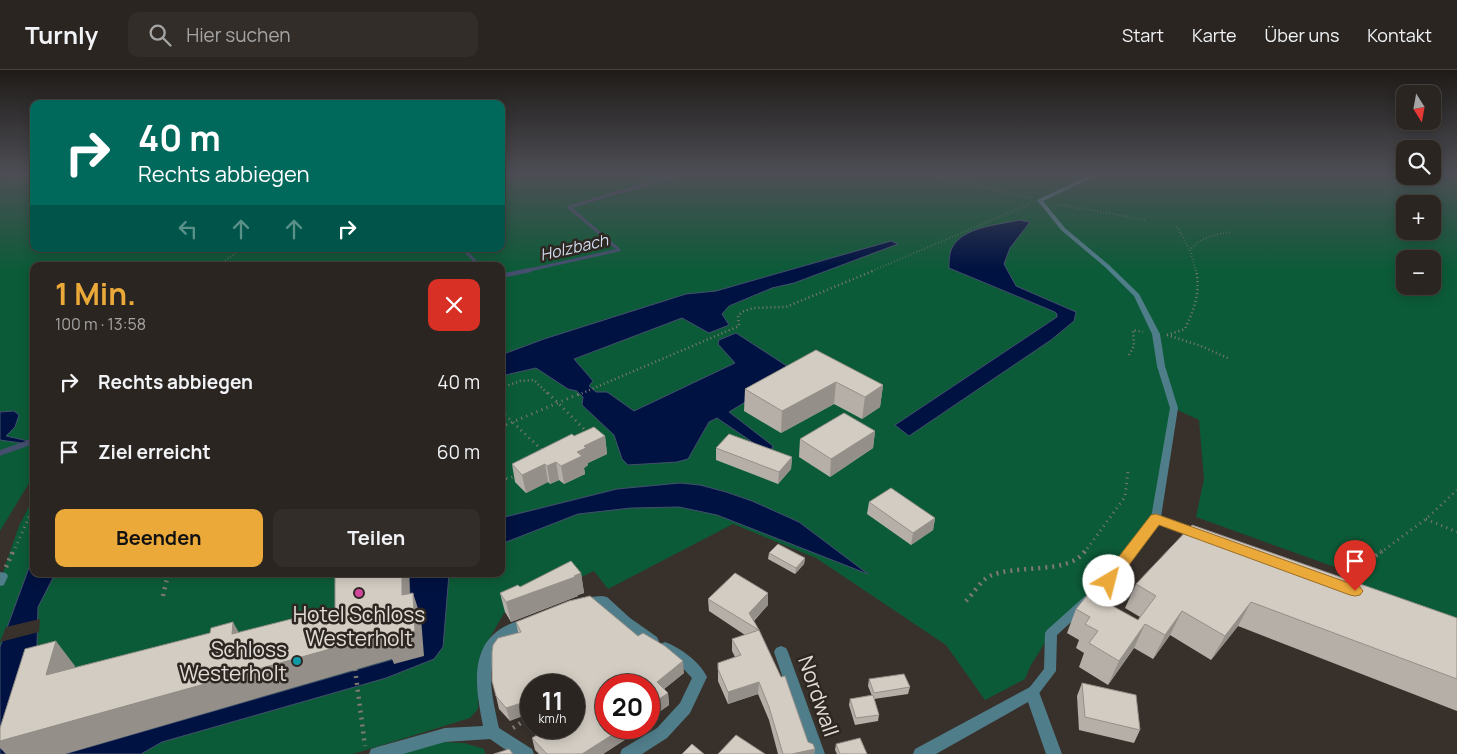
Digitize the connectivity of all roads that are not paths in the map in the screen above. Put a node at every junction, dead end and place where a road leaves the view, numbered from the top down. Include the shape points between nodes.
1 (1044, 205) edge
2 (1156, 519) junction
3 (1210, 538) edge
4 (569, 608) edge
5 (542, 618) edge
6 (781, 652) dead end
7 (1032, 692) junction
8 (496, 734) junction
9 (371, 753) edge
10 (526, 754) edge
11 (628, 754) edge
12 (817, 754) edge
13 (921, 754) edge
14 (1054, 754) edge

1 - 2 lane via 1063,229 1137,296 1156,334 1161,366 1174,408
2 - 3 lane
2 - 7 lane via 1109,581 1051,633 1050,671
4 - 11 street via 586,601 602,600 638,632 683,659 700,677 685,708 662,733
5 - 8 street via 503,634 486,658 484,697
6 - 12 street, Nordwall
7 - 13 street
7 - 14 street
8 - 9 street via 445,736
8 - 10 street

